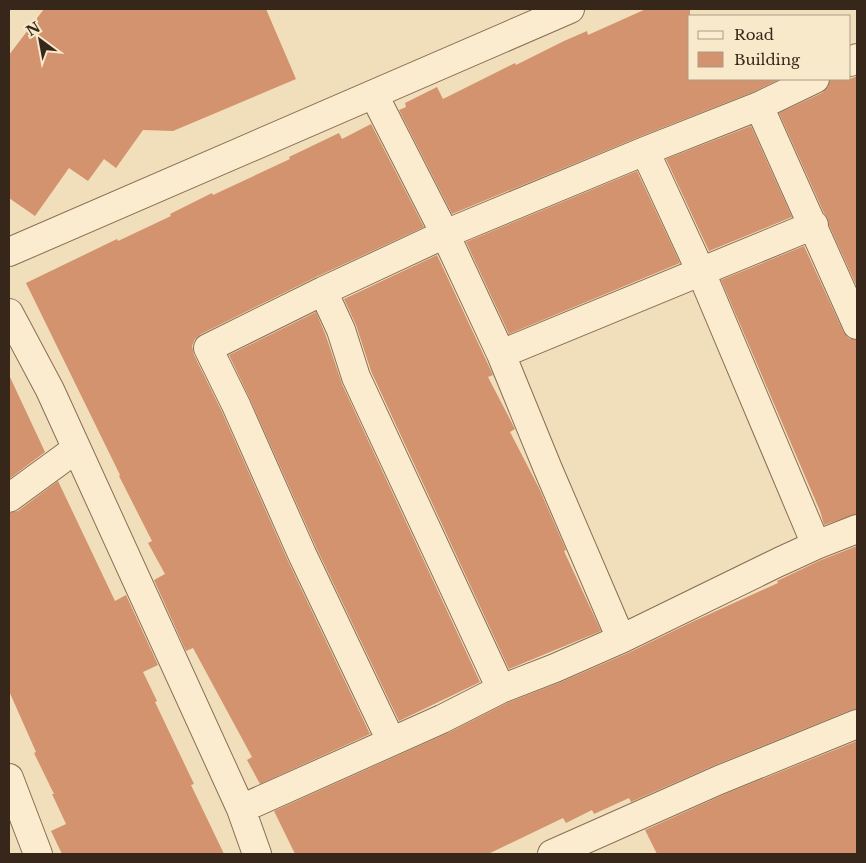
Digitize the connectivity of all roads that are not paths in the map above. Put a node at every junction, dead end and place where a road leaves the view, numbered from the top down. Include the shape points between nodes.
1 (570, 9) edge
2 (813, 80) edge
3 (374, 95) junction
4 (759, 106) junction
5 (645, 150) junction
6 (814, 225) junction
7 (445, 234) junction
8 (9, 252) edge
9 (701, 272) junction
10 (323, 291) junction
11 (9, 313) edge
12 (857, 325) edge
13 (502, 354) junction
14 (76, 449) junction
15 (9, 498) edge
16 (857, 529) edge
17 (816, 545) junction
18 (621, 639) junction
19 (501, 689) junction
20 (857, 724) edge
21 (391, 741) junction
22 (9, 778) edge
23 (241, 809) junction
24 (38, 854) edge
25 (258, 854) edge
26 (552, 854) edge

1 - 3 street
2 - 4 street
3 - 7 street
3 - 8 street
4 - 5 street
4 - 6 street
5 - 7 street
5 - 9 street
6 - 9 street
6 - 12 street
7 - 10 street
7 - 13 street
9 - 13 street
9 - 17 street
10 - 19 street via 341,330 356,377
10 - 21 street via 208,348
11 - 14 street via 50,390
13 - 18 street
14 - 15 street
14 - 23 street
16 - 17 street
17 - 18 street
18 - 19 street
19 - 21 street
20 - 26 street via 719,780
21 - 23 street
22 - 24 street
23 - 25 street

